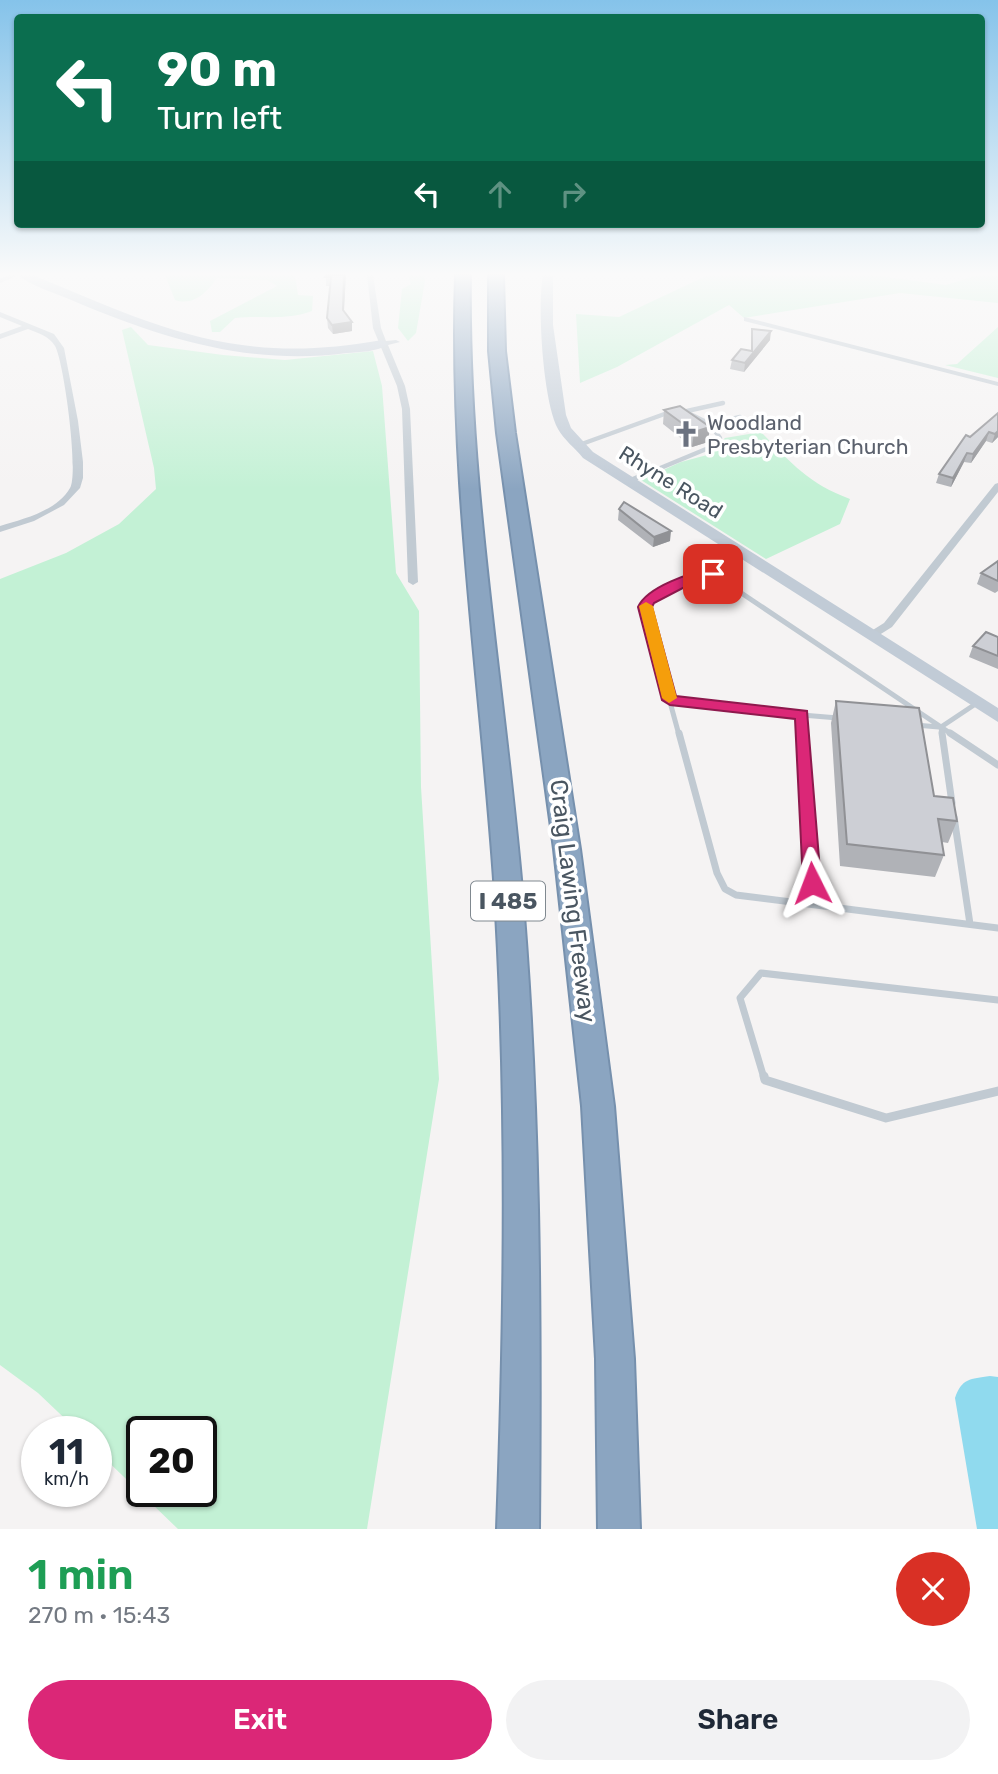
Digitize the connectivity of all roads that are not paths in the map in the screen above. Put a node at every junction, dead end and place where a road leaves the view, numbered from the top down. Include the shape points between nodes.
1 (59, 346) edge
2 (223, 346) edge
3 (362, 346) edge
4 (383, 346) edge
5 (461, 346) edge
6 (497, 346) edge
7 (550, 346) edge
8 (853, 346) edge
9 (998, 384) edge
10 (723, 403) dead end
11 (685, 412) junction
12 (740, 416) dead end
13 (710, 424) junction
14 (579, 445) junction
15 (629, 481) junction
16 (998, 486) edge
17 (0, 529) edge
18 (413, 582) dead end
19 (872, 635) junction
20 (670, 700) junction
21 (977, 703) junction
22 (802, 715) junction
23 (998, 716) edge
24 (851, 719) edge
25 (902, 723) edge
26 (941, 727) junction
27 (998, 765) edge
28 (813, 904) junction
29 (970, 924) junction
30 (998, 928) edge
31 (998, 1000) edge
32 (998, 1091) edge
33 (518, 1529) edge
34 (619, 1529) edge

1 - 17 street via 79,479 52,507
2 - 3 street via 306,353
4 - 18 street via 406,409
5 - 33 highway, I 485 via 516,996 524,1340
6 - 34 highway, Craig Lawing Freeway / I 485 via 571,876 598,1106 615,1359
7 - 14 street, Rhyne Road via 554,395 563,427
8 - 9 street
10 - 11 lane
11 - 13 lane
11 - 14 lane via 672,411
12 - 13 lane
13 - 15 lane via 720,438 712,447
14 - 15 street, Rhyne Road
15 - 19 street, Rhyne Road
16 - 19 street via 888,625
19 - 21 street, Rhyne Road
20 - 22 lane
20 - 26 lane via 645,607 648,600 697,575 713,574
20 - 28 lane via 725,890
21 - 23 street, Rhyne Road
21 - 26 lane
22 - 24 lane
22 - 28 lane
25 - 26 lane
26 - 27 lane
26 - 29 lane
28 - 29 lane
29 - 30 lane
31 - 32 lane via 761,974 740,998 765,1080 886,1118

